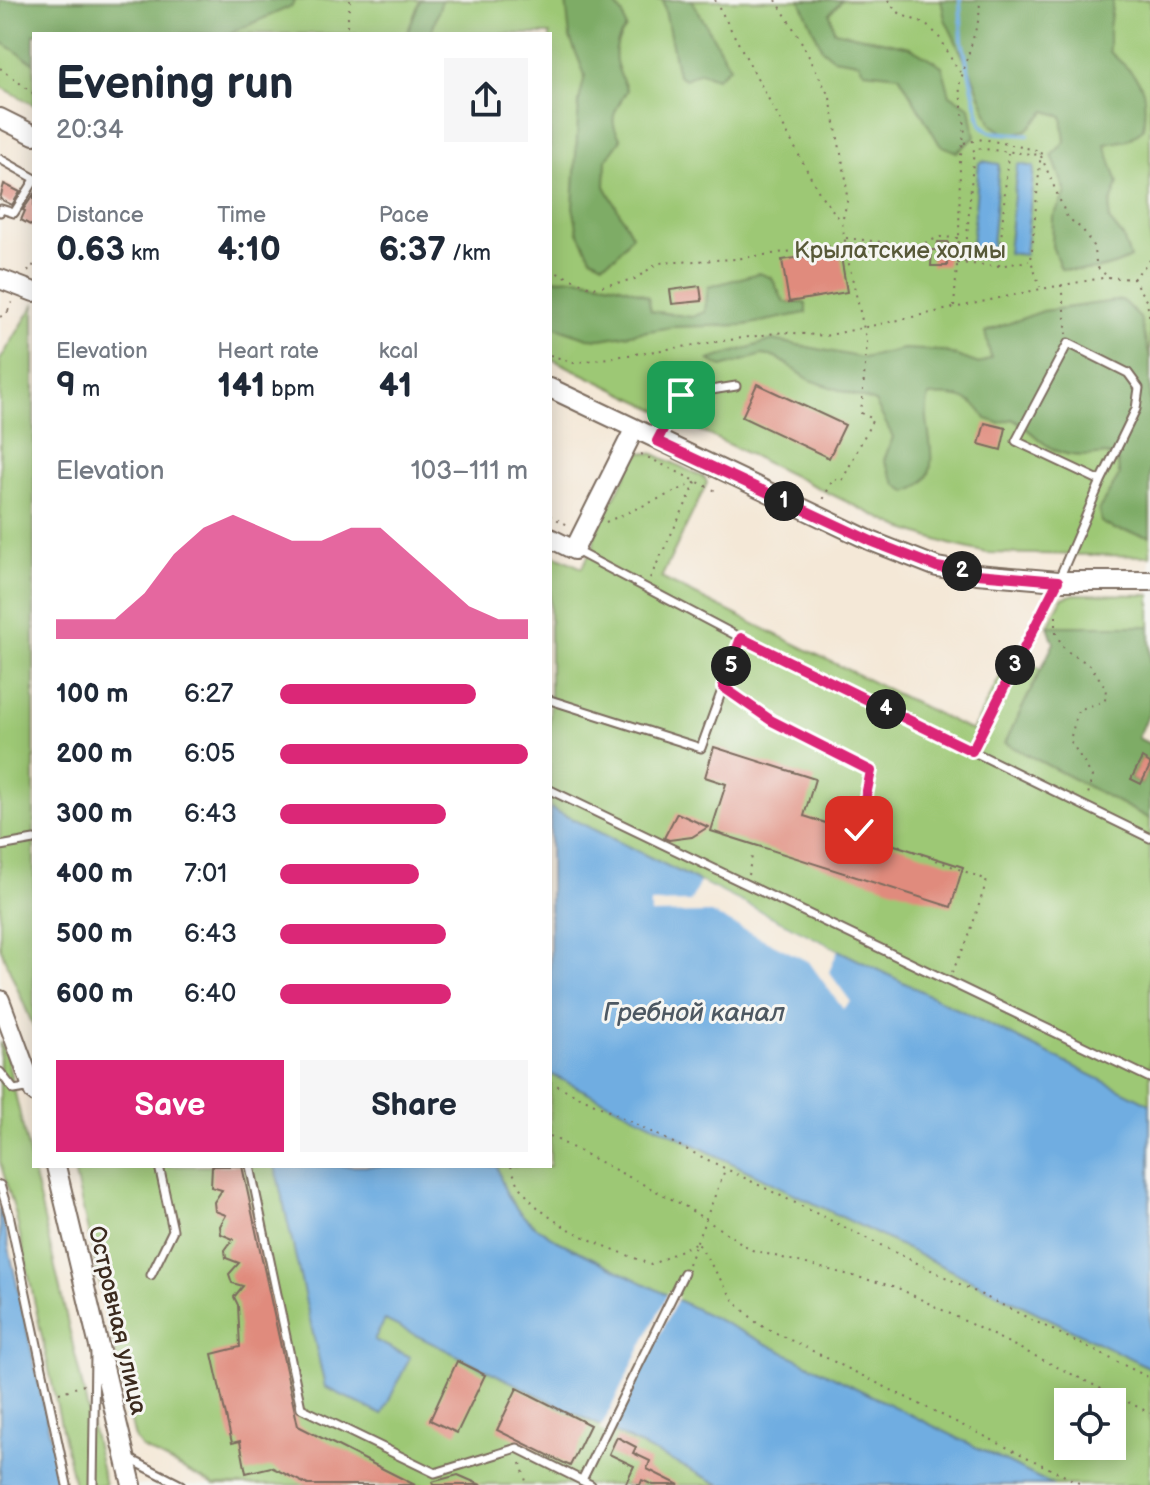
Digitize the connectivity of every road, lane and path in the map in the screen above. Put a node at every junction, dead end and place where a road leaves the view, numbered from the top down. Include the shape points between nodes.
1 (350, 0) edge
2 (715, 0) edge
3 (776, 0) edge
4 (888, 0) edge
5 (980, 0) edge
6 (346, 32) edge
7 (0, 68) edge
8 (961, 73) junction
9 (32, 92) edge
10 (0, 118) edge
11 (32, 134) edge
12 (962, 143) junction
13 (1008, 152) junction
14 (1041, 155) junction
15 (0, 159) edge
16 (32, 178) edge
17 (32, 182) edge
18 (0, 212) edge
19 (842, 222) junction
20 (844, 238) junction
21 (959, 238) junction
22 (845, 244) junction
23 (1150, 260) edge
24 (1031, 261) junction
25 (957, 263) junction
26 (965, 263) junction
27 (999, 266) junction
28 (552, 271) edge
29 (1108, 277) junction
30 (0, 279) edge
31 (1133, 279) junction
32 (1061, 285) junction
33 (1041, 289) junction
34 (32, 291) edge
35 (954, 307) junction
36 (13, 309) dead end
37 (0, 317) edge
38 (1150, 320) edge
39 (866, 328) junction
40 (1068, 343) junction
41 (552, 356) edge
42 (736, 386) dead end
43 (552, 389) edge
44 (630, 438) junction
45 (657, 441) junction
46 (1101, 481) junction
47 (697, 482) junction
48 (718, 492) dead end
49 (822, 501) dead end
50 (552, 517) edge
51 (583, 532) junction
52 (552, 539) edge
53 (574, 550) junction
54 (1058, 581) junction
55 (1150, 581) edge
56 (646, 587) junction
57 (1056, 616) dead end
58 (741, 638) junction
59 (723, 687) junction
60 (552, 701) edge
61 (972, 751) junction
62 (552, 791) edge
63 (1086, 807) junction
64 (1150, 838) edge
65 (32, 840) edge
66 (0, 846) edge
67 (753, 852) dead end
68 (746, 884) junction
69 (948, 979) junction
70 (0, 1000) edge
71 (0, 1072) edge
72 (1150, 1078) edge
73 (552, 1083) edge
74 (32, 1085) edge
75 (32, 1088) edge
76 (552, 1137) edge
77 (56, 1168) edge
78 (159, 1168) edge
79 (250, 1168) edge
80 (512, 1168) edge
81 (725, 1169) junction
82 (0, 1185) edge
83 (705, 1220) junction
84 (697, 1242) junction
85 (684, 1273) joint
86 (151, 1275) dead end
87 (96, 1327) junction
88 (1150, 1378) edge
89 (89, 1383) dead end
90 (48, 1397) junction
91 (1150, 1413) edge
92 (517, 1448) junction
93 (126, 1457) junction
94 (582, 1480) junction
95 (67, 1485) edge
96 (93, 1485) edge
97 (132, 1485) edge
98 (181, 1485) edge
99 (527, 1485) edge
100 (591, 1485) edge
101 (1083, 1485) edge

1 - 6 path
2 - 19 path via 820,194
3 - 19 path via 830,98 846,179
4 - 8 path via 895,11 936,33
5 - 8 path
7 - 9 path
8 - 12 path
10 - 11 main road
12 - 14 path via 983,139
12 - 21 path
13 - 14 path
13 - 26 path via 974,148
13 - 27 path
14 - 24 path
14 - 29 path via 1067,217 1083,230 1097,267
15 - 16 lane
17 - 18 lane via 14,213
19 - 20 path
20 - 21 path via 917,246 940,237
20 - 22 path
21 - 25 path
22 - 28 path via 658,263 635,279 593,288
22 - 39 path
23 - 31 path
24 - 27 path
24 - 33 path
25 - 26 path
25 - 35 path
26 - 27 path
29 - 31 path
29 - 32 path
30 - 34 main road
31 - 38 path via 1147,302
32 - 33 path
32 - 40 path
33 - 35 path
35 - 39 path
36 - 37 path
39 - 41 path via 825,336 783,332 574,363
39 - 49 path via 861,413 873,419 842,481 833,479
40 - 46 lane via 1128,373 1139,388 1136,409
40 - 46 lane via 1016,441
42 - 45 lane via 681,395
43 - 44 main road
44 - 45 main road
44 - 47 path
44 - 51 main road
45 - 54 main road via 937,567
46 - 54 lane
47 - 48 path
47 - 51 path
47 - 56 path
50 - 51 path
51 - 53 main road
52 - 53 main road
53 - 56 lane
54 - 55 main road
54 - 61 lane
56 - 58 lane
57 - 63 path via 1056,634 1065,650 1090,665 1106,688 1105,701 1078,710 1070,740 1092,776
58 - 59 lane
58 - 61 lane
59 - 60 lane via 701,748
59 - 69 path via 772,721 871,771 859,830 987,880
61 - 63 lane
62 - 68 lane
63 - 64 lane
65 - 66 lane
67 - 68 path
68 - 69 lane
69 - 72 lane
70 - 74 main road
71 - 75 lane via 14,1090
73 - 81 path
76 - 83 path
77 - 87 main road, Островная улица
78 - 86 lane via 173,1230
79 - 92 lane via 301,1408 435,1473
80 - 84 path via 520,1188 547,1217 651,1265
81 - 83 path
81 - 88 path
82 - 90 lane
83 - 84 path
83 - 91 path via 752,1250 896,1287
84 - 85 path
84 - 101 path via 734,1301 758,1324
85 - 94 lane
87 - 93 main road, Островная улица
87 - 96 lane
89 - 90 path
90 - 95 lane
92 - 94 lane
92 - 99 path
93 - 97 main road, Островная улица
93 - 98 lane
94 - 100 lane

